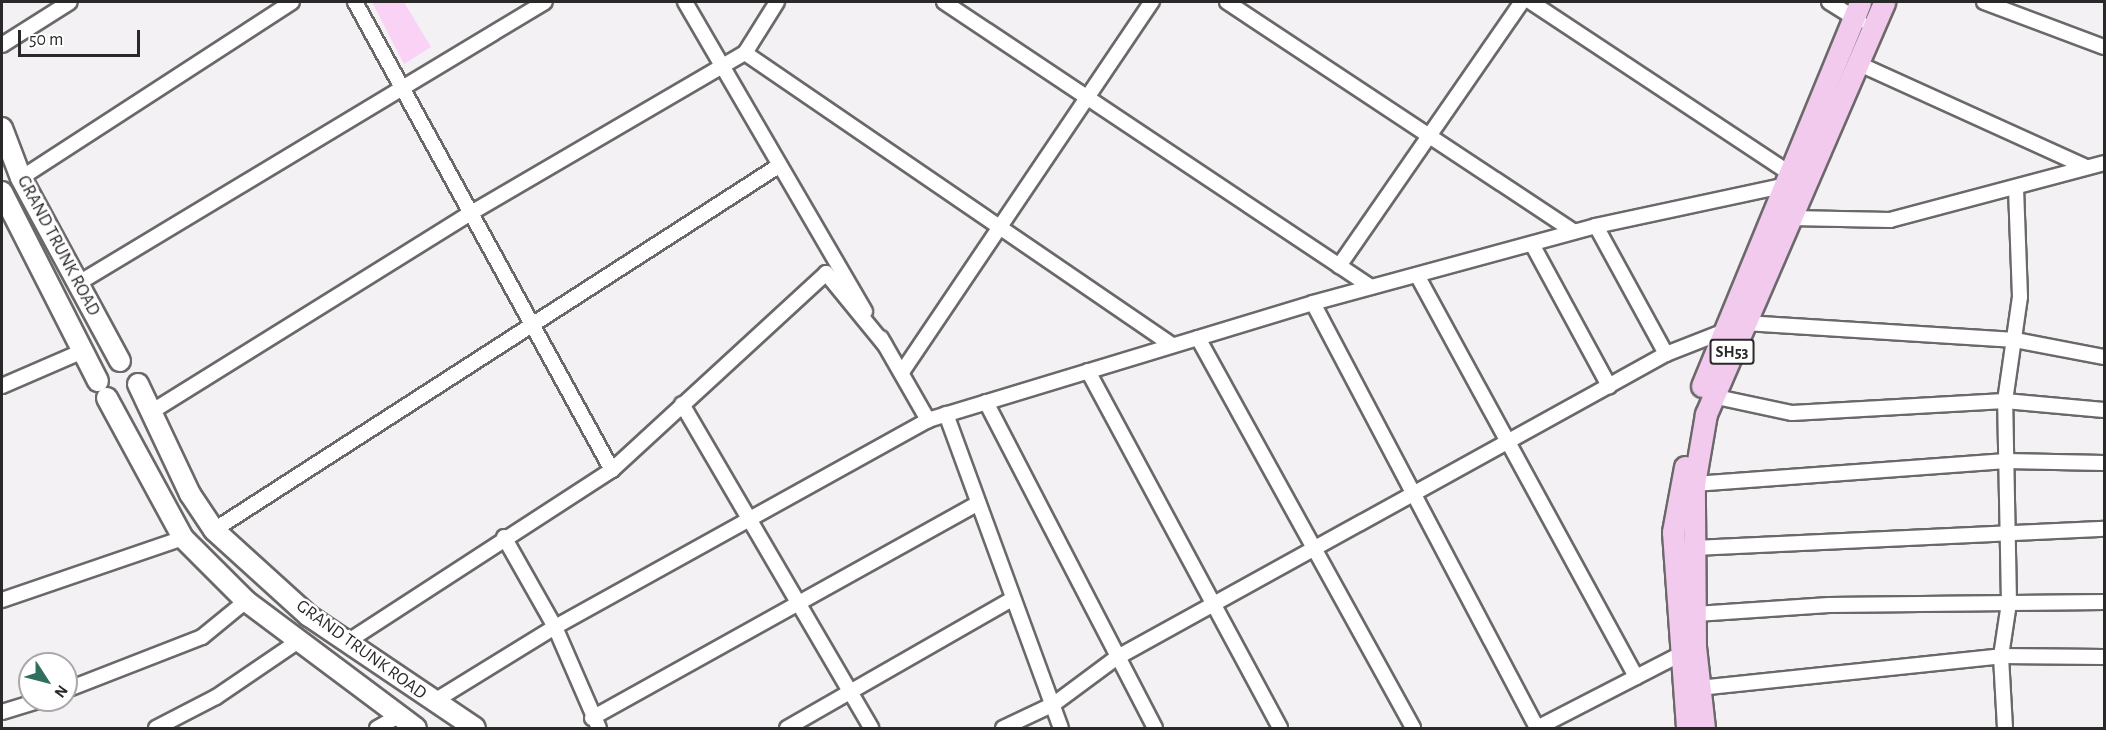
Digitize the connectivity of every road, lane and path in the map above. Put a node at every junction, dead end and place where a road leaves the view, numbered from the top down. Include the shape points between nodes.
1 (70, 2) edge
2 (291, 2) edge
3 (355, 2) edge
4 (545, 2) edge
5 (685, 2) edge
6 (777, 2) edge
7 (944, 2) edge
8 (1152, 2) edge
9 (1227, 2) edge
10 (1522, 2) edge
11 (1531, 2) edge
12 (1828, 2) edge
13 (1884, 2) edge
14 (1984, 2) edge
15 (1857, 9) edge
16 (1872, 30) junction
17 (2, 45) edge
18 (2104, 47) edge
19 (745, 53) junction
20 (1857, 63) junction
21 (723, 66) junction
22 (402, 87) junction
23 (1087, 97) junction
24 (2, 128) edge
25 (1429, 136) junction
26 (2104, 163) edge
27 (780, 165) junction
28 (2084, 166) junction
29 (21, 178) junction
30 (1792, 180) junction
31 (2016, 187) junction
32 (2, 192) edge
33 (471, 213) junction
34 (1791, 218) junction
35 (1596, 226) junction
36 (1000, 228) junction
37 (1574, 232) junction
38 (1532, 244) junction
39 (1339, 266) junction
40 (1417, 275) junction
41 (77, 284) junction
42 (1371, 287) junction
43 (1313, 303) junction
44 (1745, 323) junction
45 (532, 324) junction
46 (1724, 331) junction
47 (1198, 338) junction
48 (2015, 340) junction
49 (885, 345) junction
50 (1172, 345) junction
51 (85, 350) junction
52 (1666, 354) junction
53 (2104, 357) edge
54 (120, 361) junction
55 (1088, 371) junction
56 (902, 372) junction
57 (138, 384) junction
58 (2, 386) edge
59 (1609, 386) junction
60 (103, 389) junction
61 (1712, 396) junction
62 (2006, 401) junction
63 (986, 402) junction
64 (682, 404) junction
65 (2104, 411) edge
66 (152, 412) junction
67 (946, 414) junction
68 (928, 420) junction
69 (1509, 441) junction
70 (2006, 461) junction
71 (2104, 463) edge
72 (612, 470) junction
73 (1694, 484) junction
74 (1410, 495) junction
75 (977, 504) junction
76 (750, 519) junction
77 (2104, 529) edge
78 (214, 530) junction
79 (2004, 531) junction
80 (504, 537) junction
81 (183, 538) junction
82 (1318, 546) junction
83 (1696, 548) junction
84 (1012, 599) junction
85 (2, 600) edge
86 (246, 602) junction
87 (2104, 602) edge
88 (798, 603) junction
89 (2009, 603) junction
90 (1215, 604) junction
91 (1696, 615) junction
92 (555, 627) junction
93 (300, 640) junction
94 (347, 642) junction
95 (1688, 650) junction
96 (2001, 656) junction
97 (2104, 657) edge
98 (1116, 658) junction
99 (1636, 677) junction
100 (78, 685) edge
101 (1699, 688) junction
102 (850, 692) junction
103 (433, 702) junction
104 (1054, 704) junction
105 (18, 707) edge
106 (2, 712) edge
107 (399, 716) junction
108 (596, 723) edge
109 (156, 729) edge
110 (377, 729) edge
111 (416, 729) edge
112 (475, 729) edge
113 (787, 729) edge
114 (871, 729) edge
115 (1003, 729) edge
116 (1061, 729) edge
117 (1155, 729) edge
118 (1280, 729) edge
119 (1413, 729) edge
120 (1537, 729) edge
121 (1687, 729) edge
122 (1704, 729) edge
123 (2005, 729) edge

1 - 17 street
2 - 29 street
3 - 22 street
4 - 22 street
5 - 21 street
6 - 19 street
7 - 23 street
8 - 23 street
9 - 25 street
10 - 25 street
11 - 30 street
12 - 15 street
13 - 16 main road, SH53
14 - 18 street
15 - 16 street
15 - 30 main road, SH53
16 - 20 main road, SH53
19 - 21 street
19 - 36 street
20 - 28 street
20 - 30 main road, SH53
21 - 27 street
21 - 33 street
22 - 33 street
22 - 41 street
23 - 36 street
23 - 39 street
24 - 29 main road, GRAND TRUNK ROAD
25 - 37 street
25 - 39 street
26 - 28 street
27 - 45 street
27 - 49 street
28 - 31 street
29 - 41 main road, GRAND TRUNK ROAD
30 - 34 main road, SH53
30 - 35 street
30 - 46 main road, SH53
31 - 34 street via 1890,220
31 - 48 street via 2020,297
32 - 51 main road
33 - 45 street
33 - 66 street
34 - 44 main road, SH53
35 - 37 street
35 - 52 street
36 - 50 street
36 - 56 street
37 - 38 street
38 - 40 street
38 - 59 street
39 - 42 street
40 - 42 street
40 - 69 street
41 - 54 main road, GRAND TRUNK ROAD
42 - 43 street
43 - 47 street
43 - 74 street
44 - 46 street
44 - 48 street
44 - 61 main road, SH53
45 - 72 street
45 - 78 street
46 - 52 street
46 - 95 main road, SH53 via 1697,398 1673,532
47 - 50 street
47 - 82 street
48 - 53 street
48 - 62 street
49 - 56 street
49 - 64 street via 826,273
50 - 55 street
51 - 58 street
51 - 60 main road
52 - 59 street
54 - 57 main road via 132,366
54 - 60 main road via 103,369
55 - 63 street
55 - 90 street
56 - 68 street
57 - 60 main road via 126,399
57 - 66 main road, GRAND TRUNK ROAD
59 - 69 street
60 - 81 main road
61 - 62 street via 1792,413
61 - 73 main road, SH53
62 - 65 street
62 - 70 street
63 - 67 street
63 - 98 street
64 - 72 street
64 - 76 street
66 - 78 main road, GRAND TRUNK ROAD via 190,494
67 - 68 street
67 - 75 street
68 - 76 street
69 - 74 street
69 - 99 street
70 - 71 street
70 - 73 street
70 - 79 street
72 - 80 street
73 - 83 main road, SH53
74 - 82 street
74 - 120 street
75 - 84 street
75 - 88 street
76 - 88 street
76 - 92 street
77 - 79 street
78 - 94 main road, GRAND TRUNK ROAD via 309,616
79 - 83 street
79 - 89 street
80 - 92 street
80 - 94 street
81 - 85 street
81 - 86 main road
82 - 90 street
82 - 119 street
83 - 91 main road, SH53
84 - 102 street
84 - 104 street
86 - 93 main road
86 - 100 street via 202,636
87 - 89 street
88 - 102 street
88 - 108 street
89 - 91 street via 1829,604
89 - 96 street
90 - 98 street
90 - 118 street
91 - 95 main road, SH53
92 - 103 street
92 - 108 street
93 - 107 main road
93 - 109 street via 216,697
94 - 103 main road, GRAND TRUNK ROAD
95 - 99 street
95 - 101 main road, SH53
95 - 121 main road, SH53
96 - 97 street
96 - 101 street
96 - 123 street
98 - 104 street
98 - 117 street
99 - 120 street
101 - 122 main road, SH53
102 - 113 street
102 - 114 street
103 - 112 main road, GRAND TRUNK ROAD
104 - 115 street
104 - 116 street
105 - 106 street
107 - 110 street
107 - 111 main road

